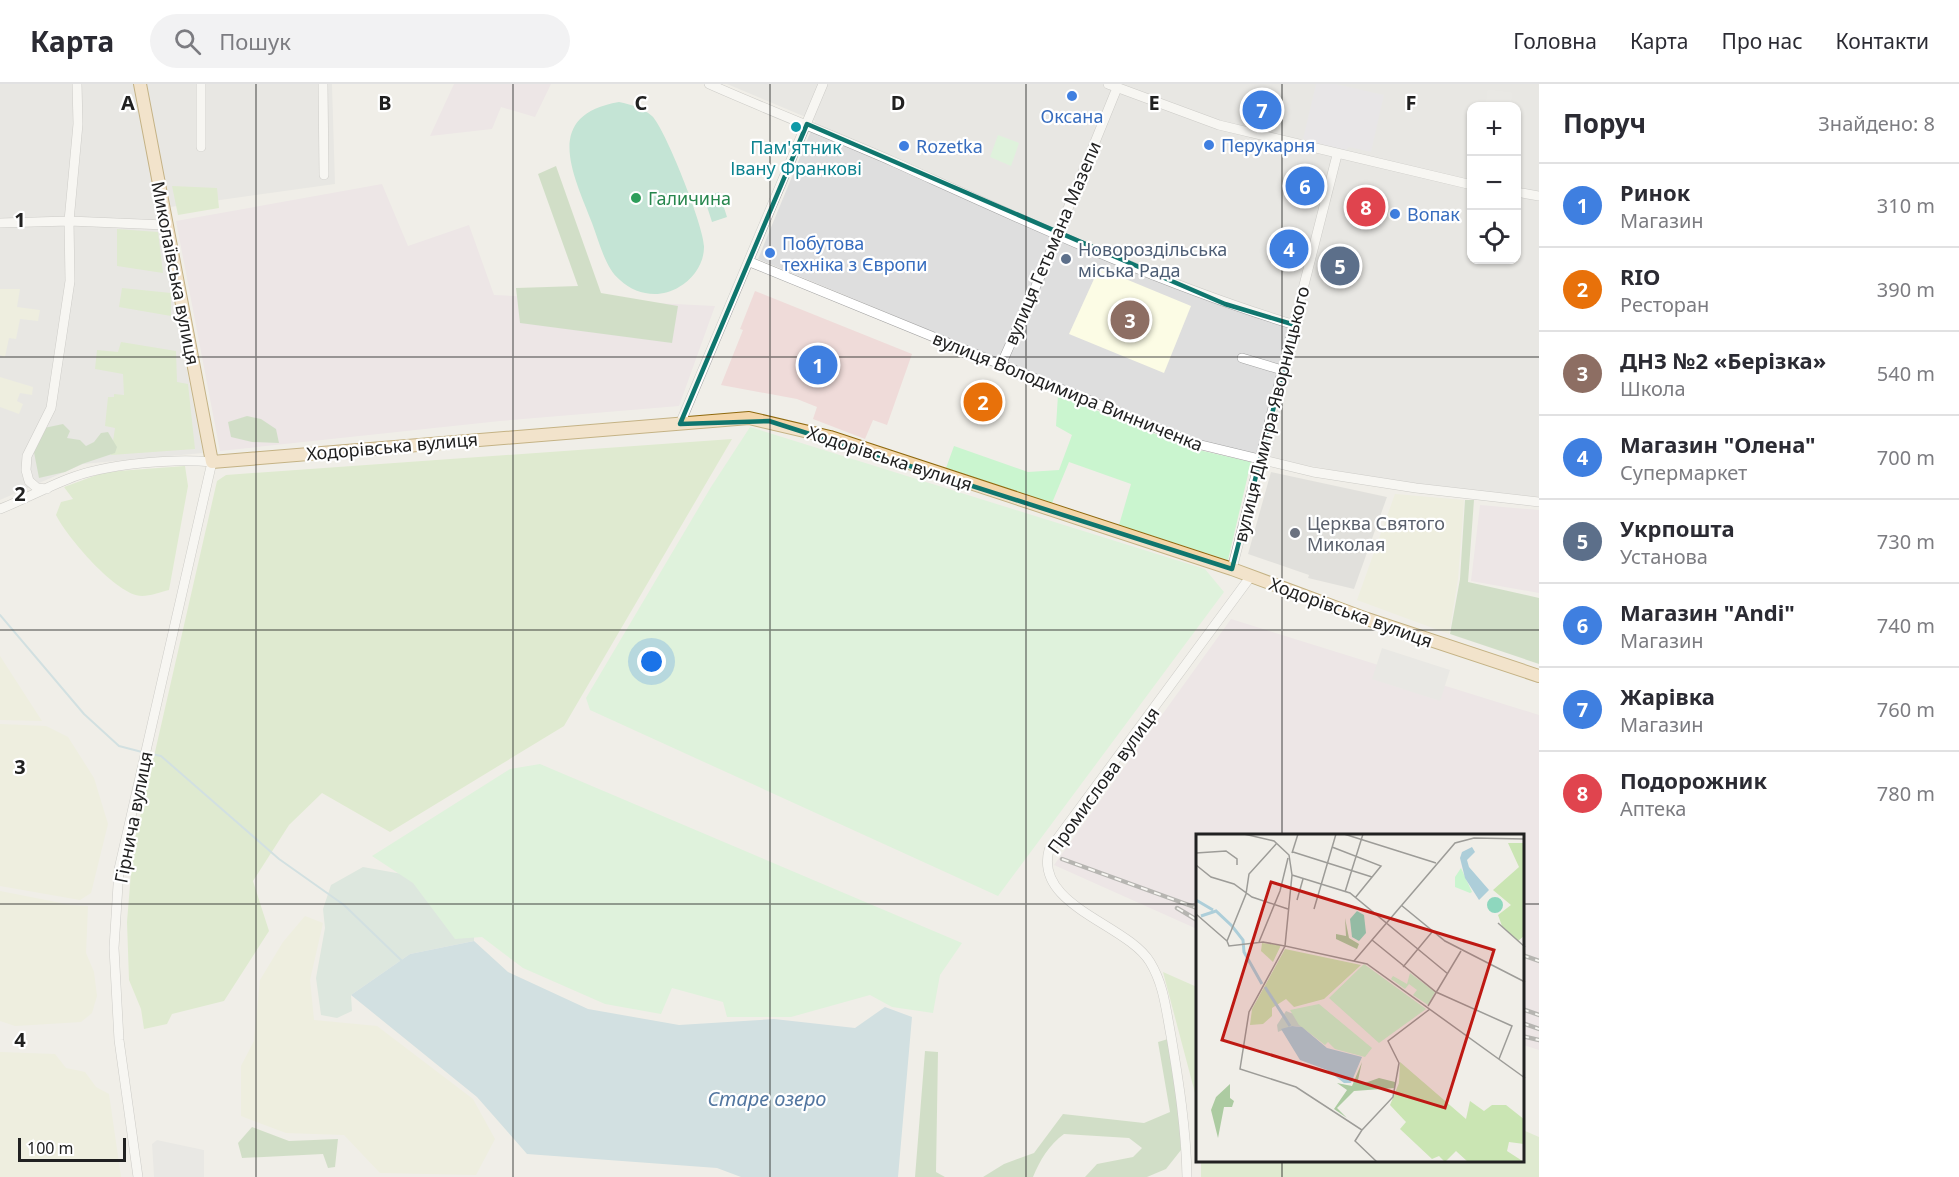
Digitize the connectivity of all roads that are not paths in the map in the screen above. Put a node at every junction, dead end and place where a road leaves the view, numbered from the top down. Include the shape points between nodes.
1 (77, 84) edge
2 (140, 84) edge
3 (201, 84) edge
4 (323, 84) edge
5 (709, 84) edge
6 (823, 84) edge
7 (1112, 86) edge
8 (807, 124) junction
9 (201, 147) dead end
10 (1337, 155) junction
11 (324, 175) dead end
12 (1467, 184) edge
13 (1521, 193) edge
14 (1539, 196) edge
15 (69, 221) junction
16 (0, 223) edge
17 (165, 225) junction
18 (1057, 236) junction
19 (750, 262) junction
20 (1295, 325) junction
21 (1242, 358) dead end
22 (1001, 365) junction
23 (1282, 370) junction
24 (680, 424) junction
25 (1258, 459) junction
26 (212, 462) junction
27 (47, 489) junction
28 (1539, 502) edge
29 (0, 509) edge
30 (1232, 569) junction
31 (1251, 576) junction
32 (1539, 676) edge
33 (138, 1177) edge
34 (1187, 1177) edge

1 - 15 street via 78,124
2 - 17 main road, Миколаївська вулиця
3 - 9 street
4 - 11 street
5 - 8 street
6 - 8 street
7 - 10 street via 1197,118
7 - 18 street, вулиця Гетьмана Мазепи
8 - 18 street
8 - 19 street
10 - 12 street
10 - 20 street, вулиця Дмитра Яворницького
13 - 14 street
15 - 16 street
15 - 17 street
15 - 27 street via 70,281 56,381 51,408 27,456 29,481 37,488
17 - 26 main road, Миколаївська вулиця
18 - 20 street via 1225,304
18 - 22 street, вулиця Гетьмана Мазепи
19 - 22 street, вулиця Володимира Винниченка
19 - 24 street
20 - 23 street, вулиця Дмитра Яворницького
21 - 23 street
22 - 25 street, вулиця Володимира Винниченка via 1193,443
23 - 25 street, вулиця Дмитра Яворницького
24 - 26 main road, Ходорівська вулиця
24 - 30 main road, Ходорівська вулиця via 749,418 830,437
25 - 28 street, вулиця Володимира Винниченка via 1400,486
25 - 30 street, вулиця Дмитра Яворницького
26 - 27 street via 193,460 115,468 69,478
26 - 33 street, Гірнича вулиця via 120,869 114,948 119,1040
27 - 29 street
30 - 31 main road, Ходорівська вулиця
31 - 32 main road, Ходорівська вулиця
31 - 34 street, Промислова вулиця via 1049,850 1045,863 1053,883 1067,898 1149,959 1162,985 1183,1102

